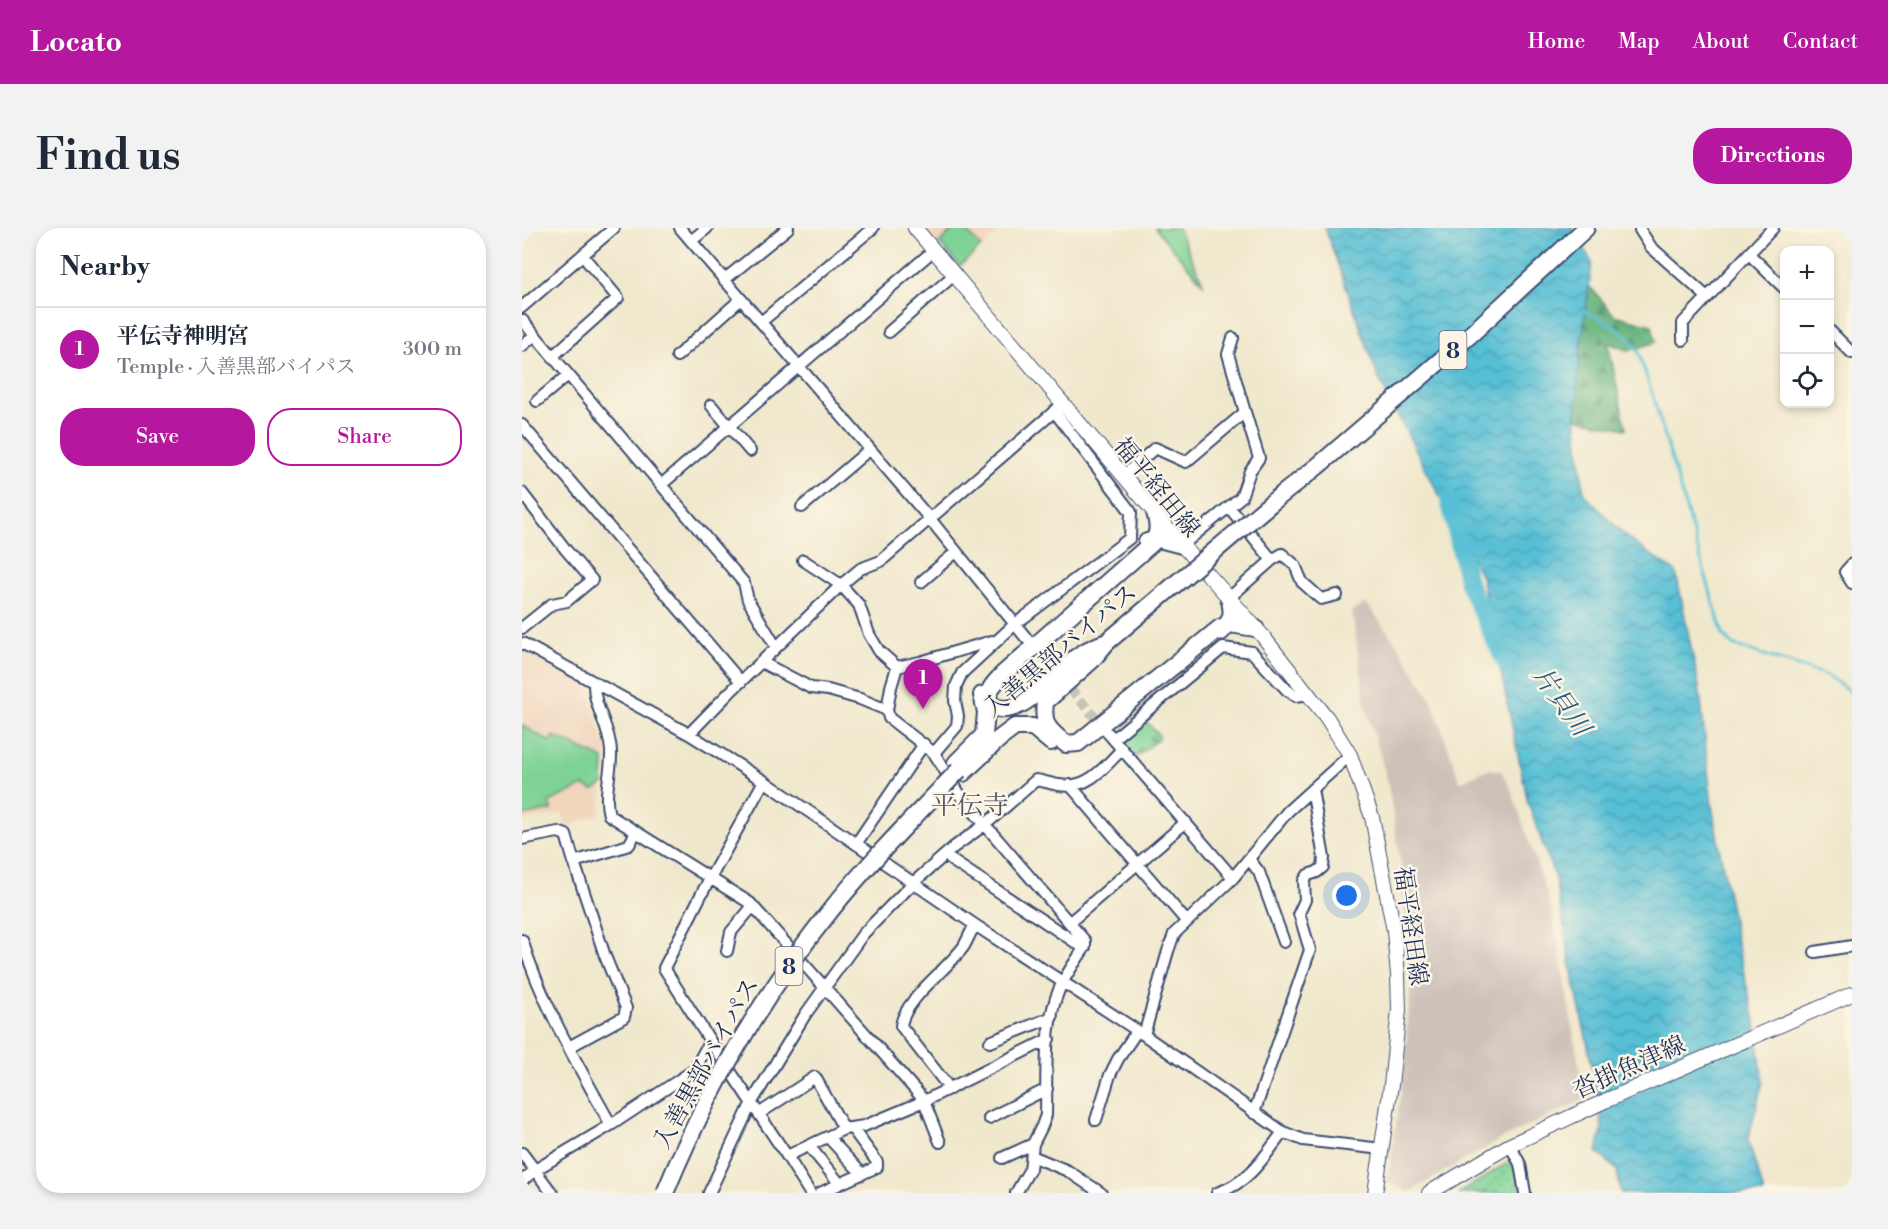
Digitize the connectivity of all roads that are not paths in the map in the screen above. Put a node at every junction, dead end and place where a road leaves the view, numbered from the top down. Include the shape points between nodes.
1 (614, 228) edge
2 (680, 228) edge
3 (707, 228) edge
4 (788, 228) edge
5 (873, 228) edge
6 (915, 228) edge
7 (1773, 228) edge
8 (1584, 230) edge
9 (1640, 230) dead end
10 (691, 241) junction
11 (934, 250) junction
12 (1749, 254) junction
13 (582, 255) junction
14 (955, 274) junction
15 (724, 280) junction
16 (1780, 283) edge
17 (1707, 297) junction
18 (741, 299) junction
19 (522, 307) edge
20 (522, 320) edge
21 (760, 322) junction
22 (888, 332) dead end
23 (535, 335) junction
24 (1834, 335) edge
25 (1233, 338) dead end
26 (1683, 340) dead end
27 (522, 346) edge
28 (1852, 353) edge
29 (552, 356) junction
30 (677, 356) dead end
31 (798, 367) junction
32 (568, 375) junction
33 (537, 401) dead end
34 (711, 405) dead end
35 (1059, 407) junction
36 (1245, 412) junction
37 (1079, 422) junction
38 (522, 424) edge
39 (729, 426) junction
40 (870, 449) junction
41 (750, 451) dead end
42 (1124, 475) junction
43 (662, 485) junction
44 (522, 493) edge
45 (802, 507) dead end
46 (1228, 507) junction
47 (930, 519) junction
48 (1159, 535) junction
49 (956, 552) junction
50 (803, 560) dead end
51 (1272, 560) junction
52 (1852, 564) edge
53 (921, 582) dead end
54 (1852, 584) edge
55 (841, 585) junction
56 (1336, 595) dead end
57 (1234, 620) junction
58 (1014, 625) junction
59 (522, 628) edge
60 (1027, 639) tunnel mouth
61 (996, 640) junction
62 (1107, 642) junction
63 (522, 643) edge
64 (776, 647) junction
65 (761, 662) junction
66 (897, 667) junction
67 (741, 682) junction
68 (594, 683) junction
69 (1308, 694) junction
70 (887, 710) junction
71 (689, 734) junction
72 (924, 744) junction
73 (1122, 749) junction
74 (934, 753) junction
75 (1350, 755) junction
76 (959, 769) junction
77 (764, 781) junction
78 (1070, 785) junction
79 (1312, 789) junction
80 (1186, 822) junction
81 (986, 824) junction
82 (636, 832) junction
83 (522, 839) edge
84 (856, 844) junction
85 (1248, 859) junction
86 (951, 860) dead end
87 (574, 862) junction
88 (1137, 864) junction
89 (711, 878) junction
90 (1233, 878) junction
91 (914, 883) junction
92 (753, 906) junction
93 (1070, 922) junction
94 (1187, 922) junction
95 (975, 924) junction
96 (522, 940) edge
97 (1284, 942) dead end
98 (1852, 946) edge
99 (1084, 948) junction
100 (727, 951) dead end
101 (1815, 952) dead end
102 (1062, 982) junction
103 (825, 986) junction
104 (1852, 994) edge
105 (1052, 1017) junction
106 (1140, 1033) junction
107 (1049, 1039) junction
108 (710, 1041) junction
109 (990, 1042) dead end
110 (569, 1047) junction
111 (950, 1089) junction
112 (1047, 1089) junction
113 (924, 1101) junction
114 (752, 1102) junction
115 (760, 1113) junction
116 (1254, 1113) junction
117 (989, 1118) dead end
118 (1096, 1120) dead end
119 (611, 1125) junction
120 (848, 1128) junction
121 (1283, 1132) junction
122 (828, 1137) junction
123 (940, 1142) dead end
124 (1510, 1145) junction
125 (809, 1146) junction
126 (1382, 1149) junction
127 (1033, 1150) junction
128 (522, 1153) edge
129 (787, 1156) junction
130 (1002, 1158) dead end
131 (535, 1170) junction
132 (862, 1174) junction
133 (522, 1181) edge
134 (840, 1184) junction
135 (807, 1192) edge
136 (552, 1193) edge
137 (665, 1193) edge
138 (709, 1193) edge
139 (820, 1193) edge
140 (1016, 1193) edge
141 (1101, 1193) edge
142 (1217, 1193) edge
143 (1375, 1193) edge
144 (1429, 1193) edge
145 (1525, 1193) edge

1 - 13 street
2 - 10 street
3 - 10 street
4 - 15 street
5 - 21 street
6 - 11 main road, 福平経田線
7 - 12 street
8 - 62 highway, 入善黒部バイパス / 8, bridge via 1470,336
9 - 17 street via 1652,248
10 - 15 street
11 - 14 main road, 福平経田線
11 - 31 street
12 - 16 street
12 - 17 street
13 - 19 street
13 - 29 street via 618,298
14 - 22 street
14 - 35 main road, 福平経田線
15 - 18 street
17 - 26 street via 1683,323
18 - 21 street
18 - 30 street
20 - 23 street
21 - 31 street
23 - 27 street
23 - 29 street
24 - 28 street
25 - 36 street via 1228,354
29 - 32 street
31 - 39 street
31 - 40 street
32 - 33 street
32 - 43 street
34 - 39 street
35 - 37 main road, 福平経田線
35 - 47 street
35 - 58 street via 1131,512 1130,538
36 - 42 street via 1186,462 1155,448
36 - 46 street via 1259,458 1241,497
37 - 42 main road, 福平経田線
37 - 48 main road, 福平経田線
38 - 67 street
39 - 41 street
39 - 43 street
40 - 45 street
40 - 47 street
42 - 48 main road, 福平経田線
43 - 64 street via 744,583 748,600
44 - 59 street via 592,580 567,601 552,604
46 - 48 street
46 - 51 street
47 - 49 street
47 - 55 street via 881,561 860,569
48 - 57 main road, 福平経田線
48 - 62 highway via 1003,674 991,687 989,704 1014,709 1073,659
48 - 76 highway via 989,680 982,696 986,712 984,735
49 - 53 street
49 - 58 street
50 - 55 street
51 - 56 street via 1282,554 1295,565 1302,582 1321,599
51 - 57 street
52 - 54 street via 1845,572
55 - 64 street
55 - 66 street via 859,606 879,651
57 - 62 highway via 1078,743 1066,744 1046,725 1045,702
57 - 69 main road, 福平経田線
57 - 76 highway via 1072,750 1059,748 1033,727 1015,727
58 - 60 street
58 - 61 street
61 - 66 street
61 - 74 street via 962,673 954,701 957,726
62 - 76 highway, 入善黒部バイパス / 8
63 - 68 street
64 - 65 street
65 - 67 street
65 - 70 street via 811,688 860,699
66 - 70 street
67 - 71 street
68 - 71 street
68 - 82 street via 611,751 606,804 609,815
69 - 73 street via 1296,696 1287,690 1252,652 1223,648 1110,736
69 - 75 main road, 福平経田線
70 - 72 street via 889,718
71 - 77 street
72 - 74 street
72 - 84 street
73 - 78 street via 1096,777
73 - 80 street
74 - 81 street via 962,798
75 - 79 street
75 - 126 main road, 福平経田線 via 1372,817 1394,931 1398,975 1399,1010
76 - 137 highway, 入善黒部バイパス / 8, bridge via 889,841 791,963 706,1104
77 - 84 street
77 - 89 street
78 - 81 street via 1036,780
78 - 88 street
79 - 85 street
79 - 116 street via 1324,858 1323,867 1304,881 1305,900 1299,914 1310,950
80 - 88 street
80 - 90 street
81 - 91 street
81 - 93 street
82 - 87 street via 628,844
82 - 89 street
83 - 87 street via 558,832 566,835
84 - 91 street
85 - 90 street
85 - 97 street via 1259,872
86 - 99 street
87 - 110 street via 604,956 626,1008 624,1017
88 - 93 street
88 - 94 street
89 - 92 street
89 - 108 street via 664,968
90 - 94 street
91 - 95 street
91 - 103 street via 863,934
92 - 100 street via 731,932
92 - 103 street
93 - 99 street via 1085,941
94 - 106 street via 1174,934
95 - 102 street
95 - 111 street via 964,947 902,1017 901,1026
96 - 110 street via 533,976
98 - 101 street
99 - 102 street
102 - 105 street
102 - 106 street
103 - 113 street
103 - 114 street
104 - 124 main road, 沓掛魚津線
105 - 107 street
105 - 109 street
106 - 116 street
106 - 118 street via 1118,1059
107 - 111 street
107 - 112 street
108 - 114 street
108 - 119 street via 694,1070
110 - 119 street
111 - 113 street
112 - 117 street
112 - 127 street via 1046,1115
113 - 120 street via 864,1126
113 - 123 street
114 - 115 street
114 - 138 street
115 - 120 street via 815,1077
115 - 129 street
116 - 121 street
119 - 131 street
120 - 122 street
120 - 132 street via 877,1162 877,1167
121 - 126 street via 1303,1140
121 - 142 street via 1252,1172 1234,1188
122 - 125 street
122 - 132 street
124 - 144 main road, 沓掛魚津線
124 - 145 street via 1520,1164
125 - 129 street
125 - 134 street
126 - 143 main road, 福平経田線
127 - 130 street
127 - 140 street via 1029,1169
127 - 141 street
128 - 131 street
129 - 135 street
131 - 133 street
131 - 136 street
132 - 134 street
134 - 139 street

